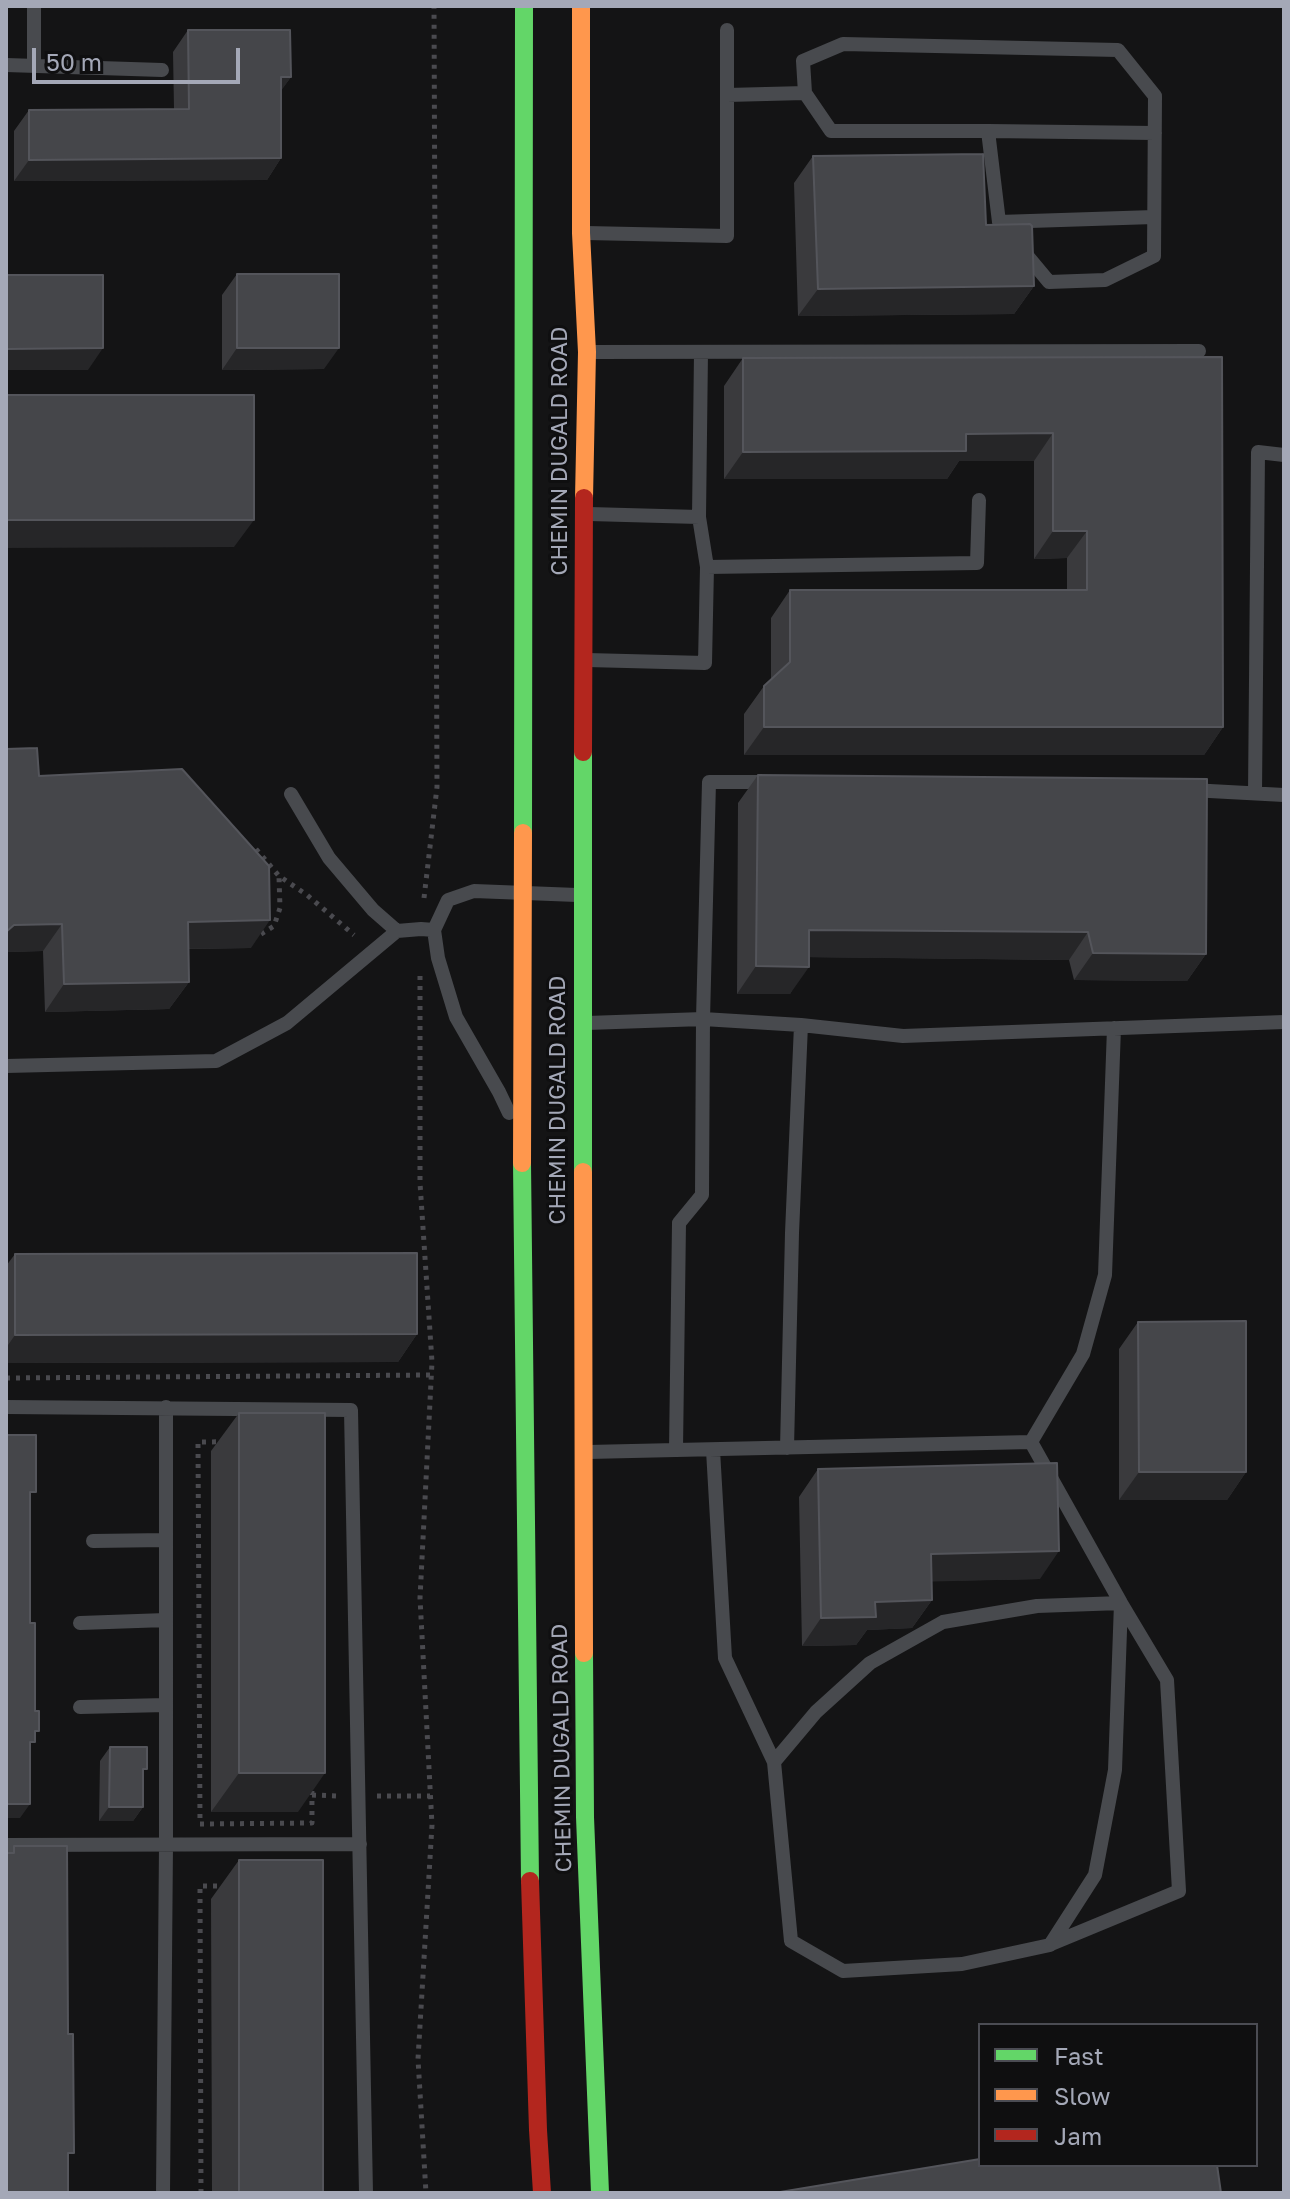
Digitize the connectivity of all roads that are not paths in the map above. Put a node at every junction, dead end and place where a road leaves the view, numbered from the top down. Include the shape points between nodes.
1 (34, 6) edge
2 (524, 6) edge
3 (581, 6) edge
4 (727, 30) dead end
5 (6, 65) edge
6 (34, 66) junction
7 (162, 70) dead end
8 (805, 93) junction
9 (727, 95) junction
10 (988, 131) junction
11 (1155, 133) junction
12 (1154, 217) junction
13 (999, 222) junction
14 (581, 233) junction
15 (1199, 351) dead end
16 (587, 352) junction
17 (701, 352) junction
18 (1284, 455) edge
19 (979, 500) dead end
20 (584, 514) junction
21 (699, 517) junction
22 (707, 567) junction
23 (583, 660) junction
24 (788, 783) edge
25 (1176, 790) edge
26 (1255, 793) junction
27 (291, 794) dead end
28 (1284, 795) edge
29 (524, 893) junction
30 (582, 895) junction
31 (428, 930) junction
32 (397, 931) junction
33 (703, 1019) junction
34 (1284, 1022) edge
35 (583, 1023) junction
36 (801, 1025) junction
37 (1114, 1028) junction
38 (6, 1066) edge
39 (522, 1141) junction
40 (6, 1407) edge
41 (166, 1407) junction
42 (1031, 1442) junction
43 (787, 1448) junction
44 (676, 1450) junction
45 (713, 1450) junction
46 (584, 1453) junction
47 (166, 1540) junction
48 (93, 1541) dead end
49 (1121, 1603) junction
50 (166, 1620) junction
51 (80, 1623) dead end
52 (166, 1705) junction
53 (80, 1707) dead end
54 (774, 1762) junction
55 (360, 1844) junction
56 (6, 1845) edge
57 (166, 1845) junction
58 (1050, 1945) junction
59 (538, 2130) junction
60 (163, 2193) edge
61 (366, 2193) edge
62 (523, 2193) edge
63 (542, 2193) edge
64 (600, 2193) edge

1 - 6 lane
2 - 29 main road, CHEMIN DUGALD ROAD
3 - 14 main road, CHEMIN DUGALD ROAD
4 - 9 lane
5 - 6 lane
6 - 7 lane
8 - 9 lane
8 - 10 lane via 831,131
8 - 11 lane via 803,61 843,44 1118,50 1155,96
9 - 14 lane via 727,236
10 - 11 lane
10 - 13 lane
11 - 12 lane
12 - 13 lane
12 - 13 lane via 1154,256 1105,280 1049,282
14 - 16 main road, CHEMIN DUGALD ROAD
15 - 17 lane
16 - 17 lane
16 - 20 main road, CHEMIN DUGALD ROAD
17 - 21 lane
18 - 26 lane via 1258,452
19 - 22 lane via 977,563
20 - 21 lane
20 - 23 main road, CHEMIN DUGALD ROAD
21 - 22 lane
22 - 23 lane via 705,663
23 - 30 main road, CHEMIN DUGALD ROAD
24 - 33 lane via 709,782
25 - 26 lane
26 - 28 lane
27 - 32 lane via 329,858
29 - 30 lane
29 - 31 lane via 474,891 448,900
29 - 39 main road, CHEMIN DUGALD ROAD
30 - 35 main road, CHEMIN DUGALD ROAD
31 - 32 lane
31 - 39 lane via 456,1017
32 - 38 lane via 287,1023 216,1061
33 - 35 lane
33 - 36 lane
33 - 44 lane via 702,1195 679,1223
34 - 37 lane
35 - 46 main road, CHEMIN DUGALD ROAD
36 - 37 lane via 903,1036
36 - 43 lane
37 - 42 lane via 1105,1275 1083,1354
39 - 59 main road, CHEMIN DUGALD ROAD via 528,1800
40 - 41 lane
41 - 47 lane
41 - 55 lane via 351,1410
42 - 43 lane
42 - 49 lane
43 - 45 lane
44 - 45 lane
44 - 46 lane
45 - 54 lane via 725,1658
46 - 64 main road, CHEMIN DUGALD ROAD via 585,1817
47 - 48 lane
47 - 50 lane
49 - 54 lane via 1037,1606 943,1622 870,1663 816,1712
49 - 58 lane via 1115,1770 1095,1875
49 - 58 lane via 1167,1680 1179,1891
50 - 51 lane
50 - 52 lane
52 - 53 lane
52 - 57 lane
54 - 58 lane via 791,1941 843,1971 962,1964
55 - 57 lane
55 - 61 lane
56 - 57 lane
57 - 60 lane
59 - 62 main road
59 - 63 main road, CHEMIN DUGALD ROAD

